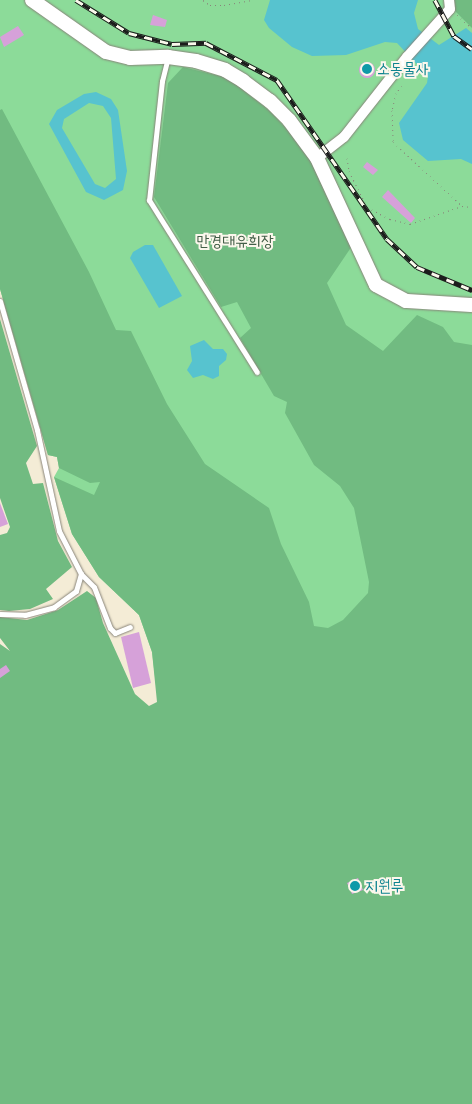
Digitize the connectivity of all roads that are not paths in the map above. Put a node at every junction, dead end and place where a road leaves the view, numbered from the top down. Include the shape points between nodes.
1 (32, 0) edge
2 (450, 4) edge
3 (168, 57) junction
4 (317, 158) junction
5 (0, 301) edge
6 (472, 305) edge
7 (257, 372) dead end
8 (81, 574) junction
9 (0, 614) edge
10 (130, 627) dead end

1 - 3 street via 106,52 130,58
2 - 4 street via 344,137
3 - 4 street via 225,70 243,81 282,114
3 - 7 lane via 162,81 149,200
4 - 6 street via 376,285 406,301
5 - 8 lane via 37,430 60,531
8 - 9 lane via 76,591 54,607 25,614
8 - 10 lane via 94,587 110,628 115,633

